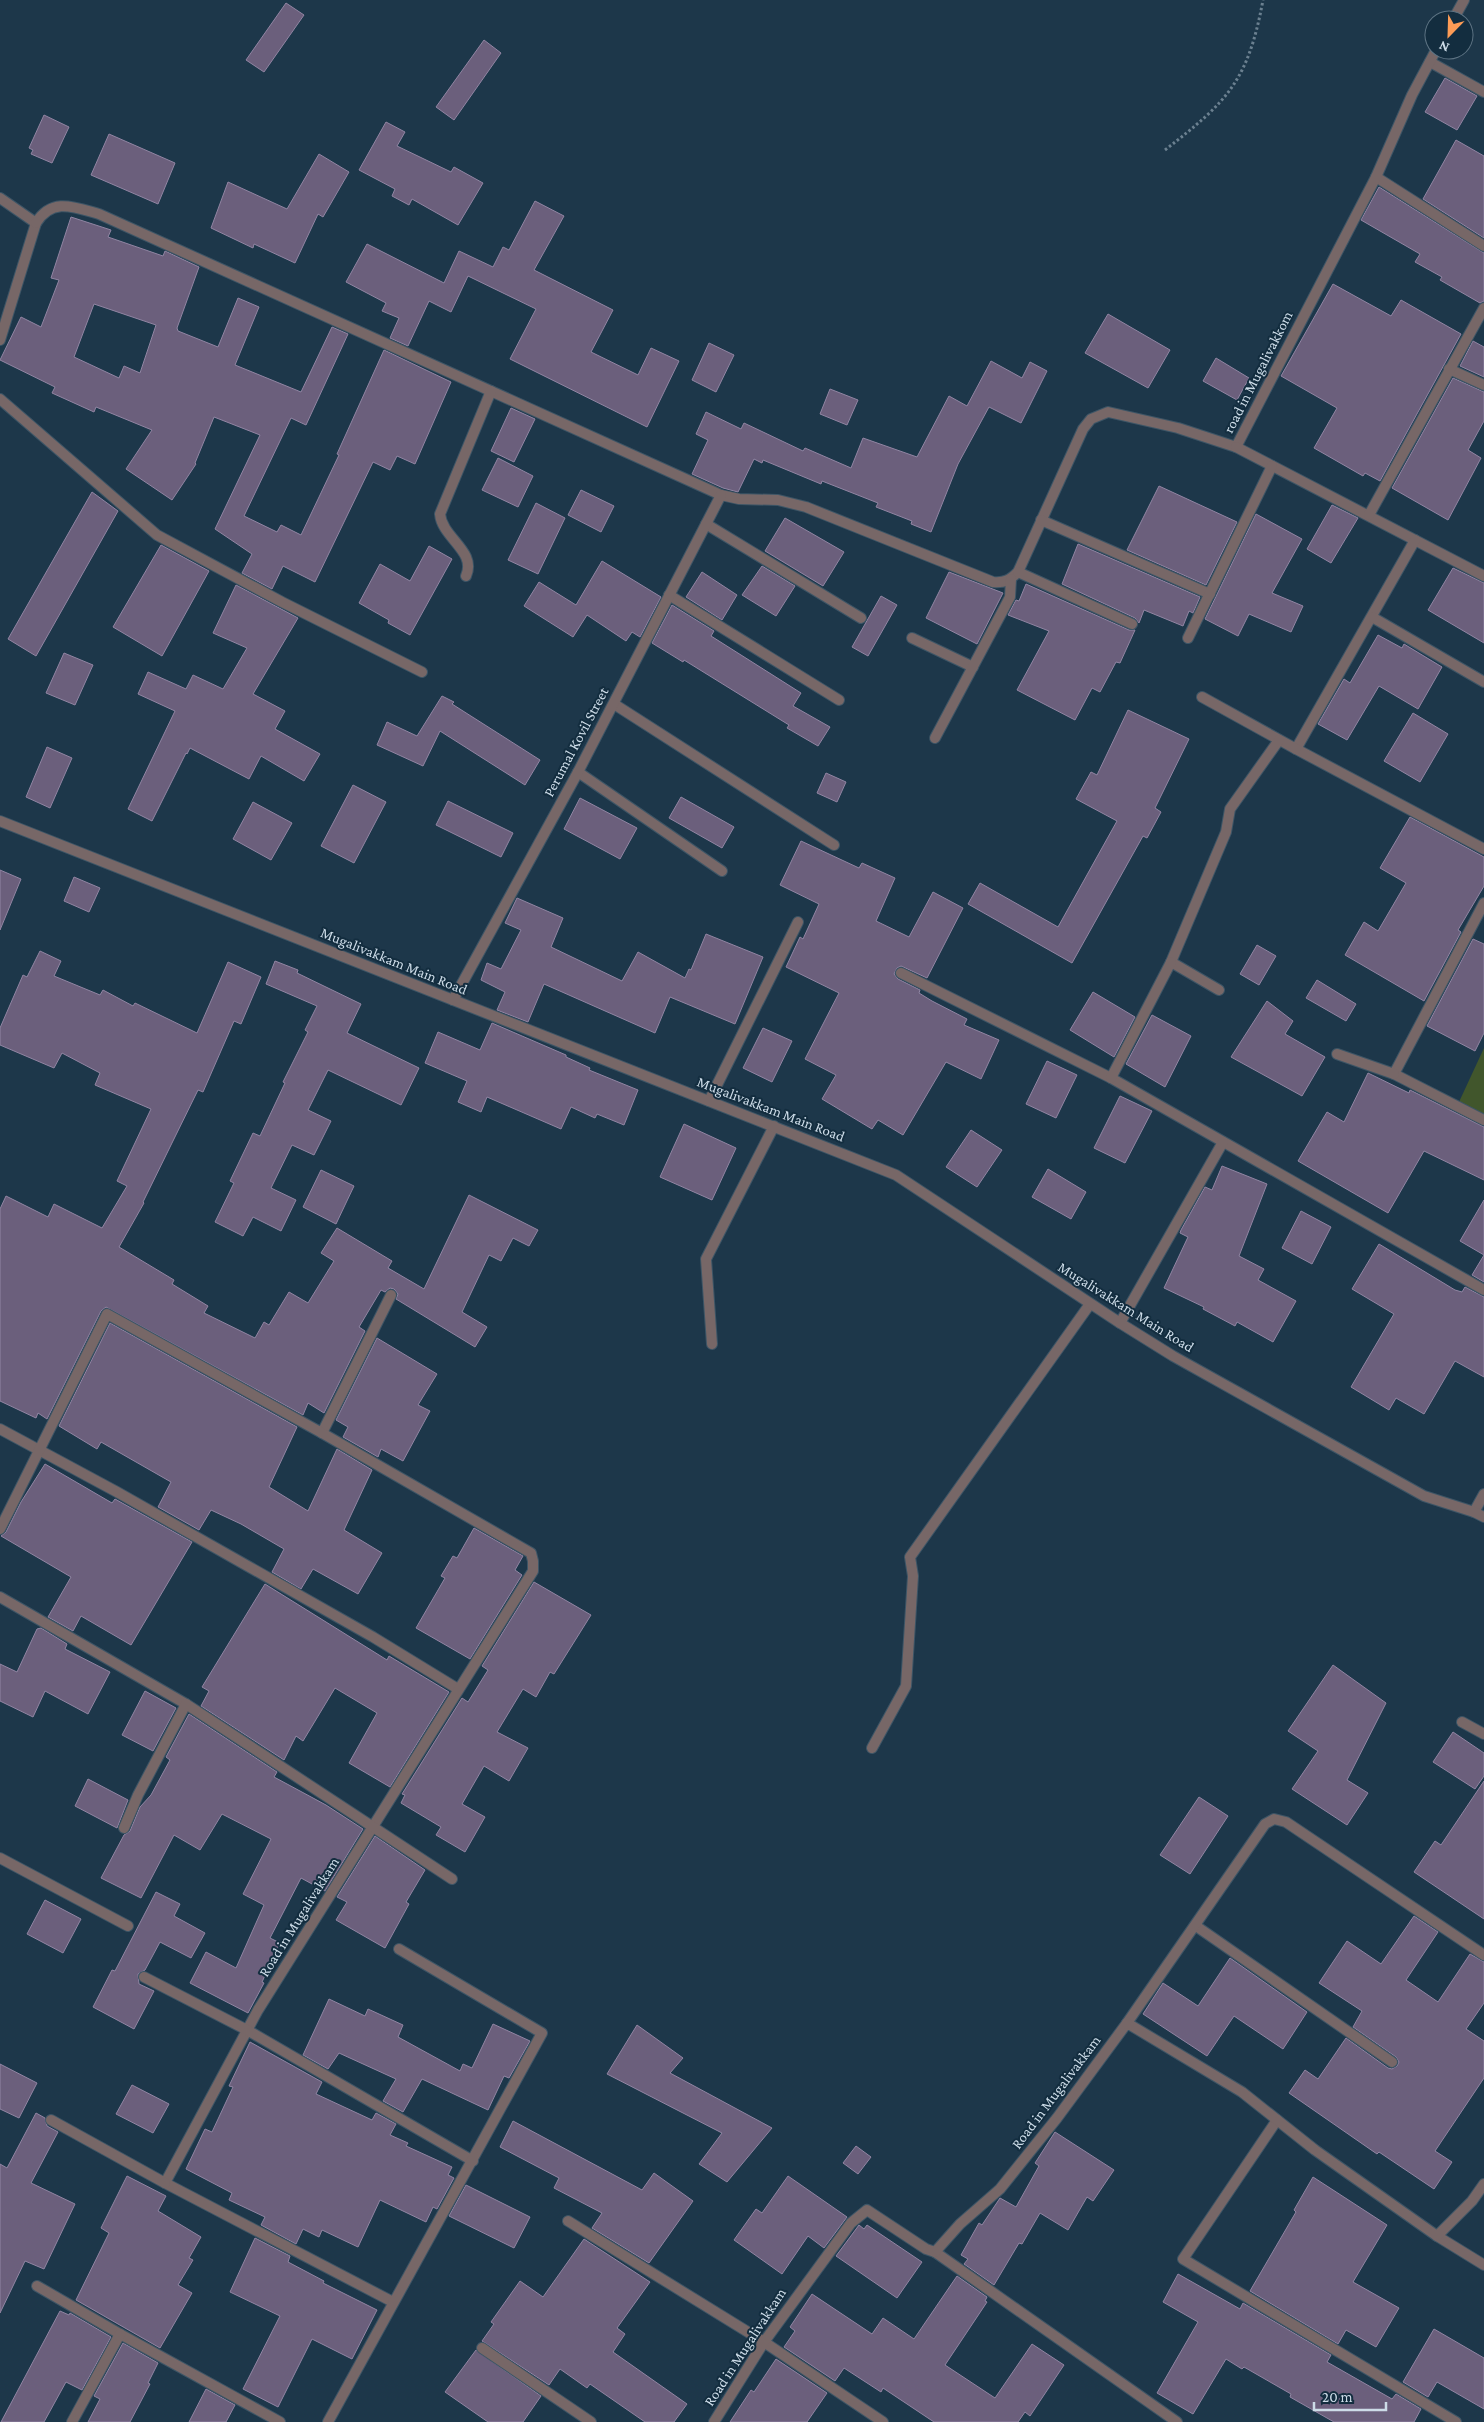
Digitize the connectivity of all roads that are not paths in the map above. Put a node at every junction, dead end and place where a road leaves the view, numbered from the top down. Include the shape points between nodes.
1 (1430, 62) joint
2 (1484, 92) edge
3 (1376, 177) junction
4 (0, 198) edge
5 (36, 223) junction
6 (1484, 246) edge
7 (1484, 308) edge
8 (0, 340) edge
9 (1450, 369) junction
10 (1484, 385) edge
11 (491, 391) junction
12 (0, 399) edge
13 (1236, 448) junction
14 (1272, 466) junction
15 (721, 495) junction
16 (1368, 515) junction
17 (1041, 520) junction
18 (706, 524) junction
19 (1415, 540) junction
20 (1015, 575) junction
21 (466, 576) dead end
22 (1484, 576) edge
23 (1210, 594) junction
24 (669, 596) junction
25 (1372, 617) junction
26 (861, 618) dead end
27 (1132, 624) dead end
28 (912, 638) dead end
29 (1188, 638) dead end
30 (972, 667) junction
31 (422, 672) dead end
32 (1484, 682) edge
33 (1202, 697) dead end
34 (839, 700) dead end
35 (614, 704) junction
36 (935, 738) dead end
37 (1279, 740) junction
38 (1296, 749) junction
39 (578, 772) junction
40 (0, 821) edge
41 (834, 845) dead end
42 (1484, 849) edge
43 (722, 871) dead end
44 (1484, 903) edge
45 (798, 922) dead end
46 (1171, 962) junction
47 (901, 973) dead end
48 (1219, 990) dead end
49 (453, 1000) junction
50 (1337, 1054) dead end
51 (1394, 1074) junction
52 (1111, 1078) junction
53 (709, 1101) junction
54 (1484, 1120) edge
55 (774, 1126) junction
56 (1223, 1142) junction
57 (1484, 1290) edge
58 (391, 1295) dead end
59 (1090, 1304) junction
60 (1120, 1323) junction
61 (712, 1344) dead end
62 (0, 1429) edge
63 (322, 1433) junction
64 (39, 1449) junction
65 (1484, 1494) edge
66 (1474, 1512) junction
67 (1484, 1517) edge
68 (0, 1529) edge
69 (0, 1597) edge
70 (458, 1689) junction
71 (186, 1704) junction
72 (1462, 1722) dead end
73 (1484, 1734) edge
74 (872, 1748) dead end
75 (373, 1827) junction
76 (124, 1828) dead end
77 (0, 1858) edge
78 (452, 1879) dead end
79 (128, 1926) dead end
80 (1196, 1926) junction
81 (399, 1949) dead end
82 (1484, 1955) edge
83 (144, 1977) dead end
84 (1127, 2023) junction
85 (247, 2030) junction
86 (1392, 2062) dead end
87 (51, 2120) dead end
88 (1277, 2120) junction
89 (473, 2161) junction
90 (165, 2183) junction
91 (1484, 2184) edge
92 (568, 2221) dead end
93 (1438, 2236) junction
94 (935, 2252) junction
95 (1484, 2265) edge
96 (37, 2286) dead end
97 (393, 2302) junction
98 (120, 2334) junction
99 (764, 2342) junction
100 (482, 2348) dead end
101 (72, 2422) edge
102 (280, 2422) edge
103 (328, 2422) edge
104 (591, 2422) edge
105 (714, 2422) edge
106 (883, 2422) edge
107 (1177, 2422) edge
108 (1456, 2422) edge

1 - 2 street
1 - 3 street, road in Mugalivakkom
3 - 6 street
3 - 13 street, road in Mugalivakkom
4 - 5 street
5 - 8 street
5 - 11 street via 42,213 54,207 71,206 99,214
7 - 9 street
9 - 10 street
9 - 16 street
11 - 15 street
11 - 21 street via 440,514 445,532 468,559 470,567
12 - 31 street via 157,535
13 - 14 street
13 - 17 street, road in Mugalivakkom via 1178,428 1122,414 1108,412 1099,415 1083,429
14 - 16 street
14 - 23 street
15 - 18 street, Perumal Kovil Street
15 - 20 street via 739,500 778,500 806,507 993,582
16 - 19 street
17 - 20 street, road in Mugalivakkom
17 - 23 street
18 - 24 street, Perumal Kovil Street
18 - 26 street
19 - 22 street
19 - 25 street
20 - 27 street
20 - 30 street, road in Mugalivakkom via 1010,597
23 - 29 street
24 - 34 street
24 - 35 street, Perumal Kovil Street
25 - 32 street
25 - 38 street
28 - 30 street
30 - 36 street, road in Mugalivakkom
33 - 37 street
35 - 39 street, Perumal Kovil Street
35 - 41 street
37 - 38 street
37 - 46 street via 1230,809 1226,832
38 - 42 street
39 - 43 street
39 - 49 street, Perumal Kovil Street
40 - 49 street, Mugalivakkam Main Road
44 - 51 street
45 - 53 street
46 - 48 street
46 - 52 street
47 - 52 street
49 - 53 street, Mugalivakkam Main Road
50 - 51 street
51 - 54 street
52 - 56 street
53 - 55 street, Mugalivakkam Main Road
55 - 59 street, Mugalivakkam Main Road via 896,1175
55 - 61 street via 706,1259
56 - 57 street
56 - 60 street
58 - 63 street
59 - 60 street, Mugalivakkam Main Road
59 - 74 street via 910,1557 914,1576 906,1686
60 - 66 street, Mugalivakkam Main Road via 1424,1496
62 - 64 street
63 - 64 street via 108,1314
63 - 70 street, Road in Mugalivakkam via 531,1553 533,1572
64 - 68 street
64 - 70 street via 365,1632
65 - 66 street
66 - 67 street, Mugalivakkam Main Road
69 - 71 street
70 - 75 street, Road in Mugalivakkam
71 - 75 street
71 - 76 street
72 - 73 street
75 - 78 street
75 - 85 street, Road in Mugalivakkam
77 - 79 street
80 - 82 street, Road in Mugalivakkam via 1265,1824 1278,1819
80 - 84 street, Road in Mugalivakkam
80 - 86 street
81 - 89 street via 542,2034
83 - 85 street
84 - 88 street via 1242,2092
84 - 94 street, Road in Mugalivakkam via 1000,2189 960,2224
85 - 89 street
85 - 90 street, Road in Mugalivakkam
87 - 90 street
88 - 93 street via 1354,2179
88 - 108 street via 1183,2258
89 - 97 street
90 - 97 street
91 - 93 street
92 - 99 street
93 - 95 street
94 - 99 street, Road in Mugalivakkam via 867,2210 851,2223
94 - 107 street
96 - 98 street
97 - 103 street
98 - 101 street
98 - 102 street
99 - 105 street, Road in Mugalivakkam
99 - 106 street
100 - 104 street

